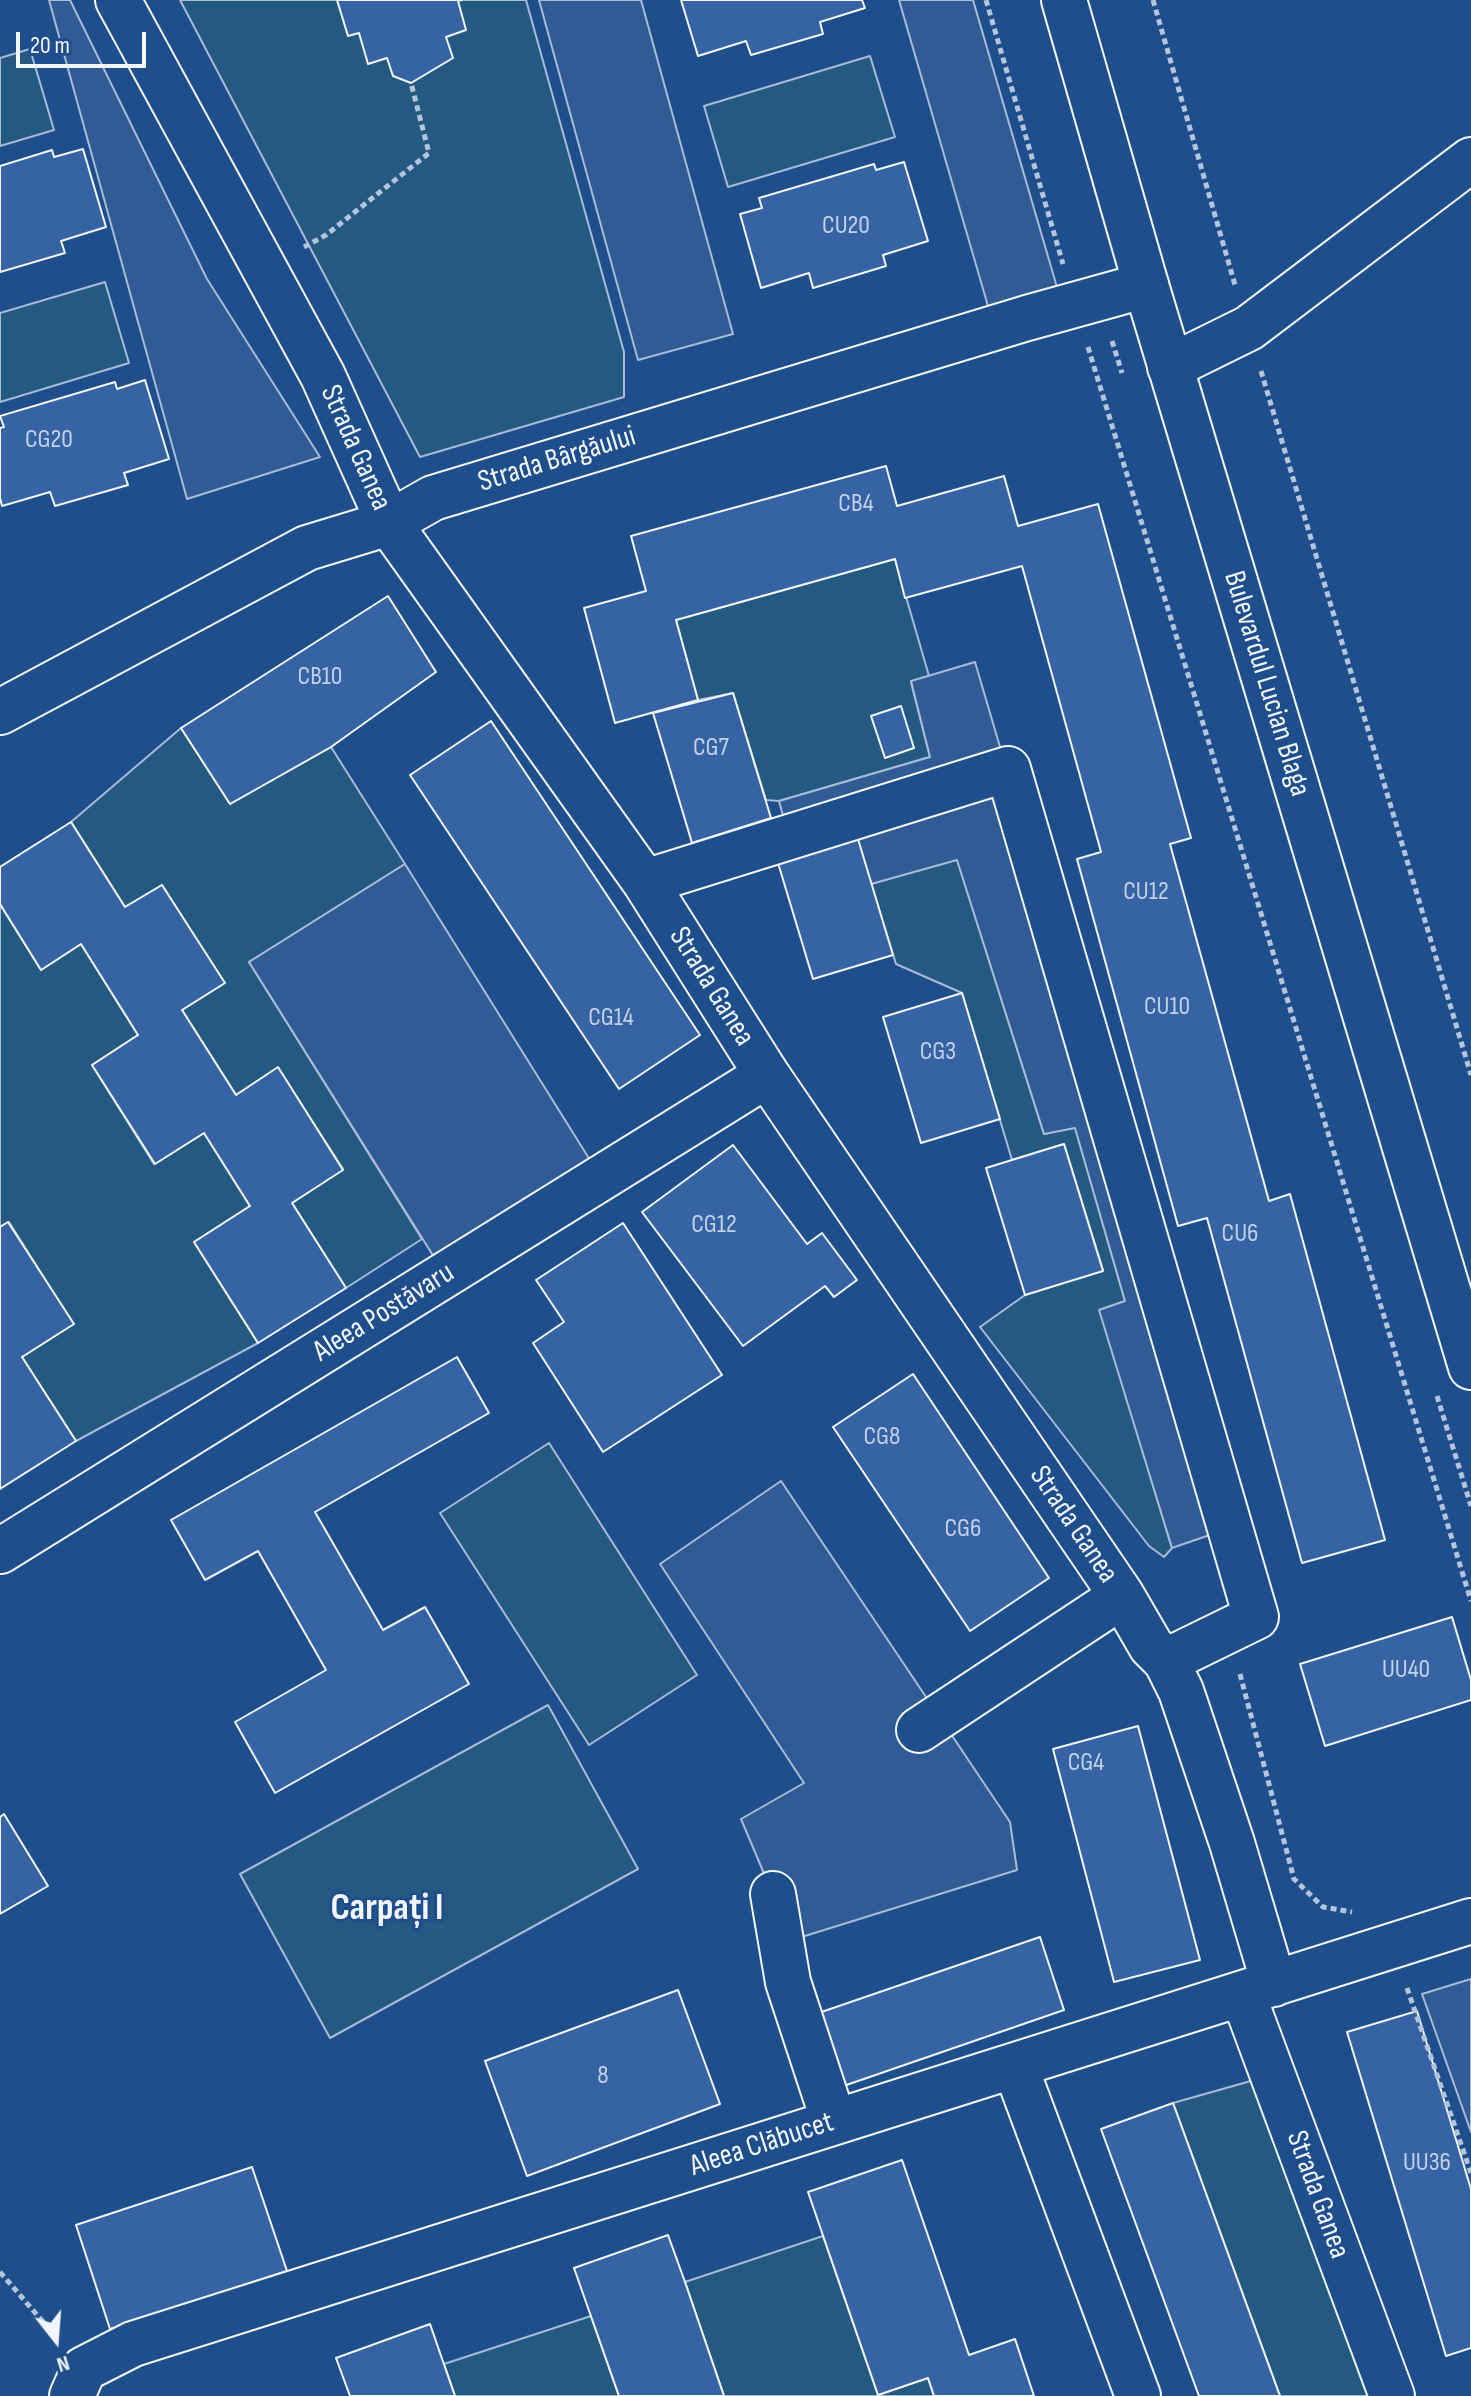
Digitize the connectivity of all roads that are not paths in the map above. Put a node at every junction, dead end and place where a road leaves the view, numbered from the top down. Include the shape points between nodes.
1 (118, 0) edge
2 (1064, 0) edge
3 (1471, 160) edge
4 (1146, 285) junction
5 (1170, 367) junction
6 (389, 523) junction
7 (0, 712) edge
8 (645, 882) junction
9 (767, 1075) junction
10 (1471, 1367) edge
11 (0, 1551) edge
12 (1122, 1596) junction
13 (1166, 1661) junction
14 (919, 1730) dead end
15 (773, 1894) dead end
16 (1471, 1921) edge
17 (1258, 1989) junction
18 (1015, 2066) junction
19 (834, 2122) junction
20 (78, 2383) edge
21 (1138, 2396) edge
22 (1392, 2396) edge

1 - 6 street, Strada Ganea via 323,376
2 - 4 street, Bulevardul Lucian Blaga
3 - 5 street via 1249,328
4 - 5 street, Bulevardul Lucian Blaga
4 - 6 street, Strada Bârgăului via 433,498
5 - 10 street, Bulevardul Lucian Blaga
6 - 7 street, Strada Bârgăului via 307,548
6 - 8 street, Strada Ganea
8 - 9 street, Strada Ganea
8 - 13 street via 1008,769 1256,1617
9 - 11 street, Aleea Postăvaru
9 - 12 street, Strada Ganea
12 - 13 street, Strada Ganea via 1151,1646
12 - 14 street
13 - 17 street, Strada Ganea via 1218,1800
15 - 19 street via 788,1982
16 - 17 street, Aleea Clăbucet
17 - 18 street, Aleea Clăbucet
17 - 22 street, Strada Ganea
18 - 19 street, Aleea Clăbucet
18 - 21 street
19 - 20 street, Aleea Clăbucet via 133,2344

